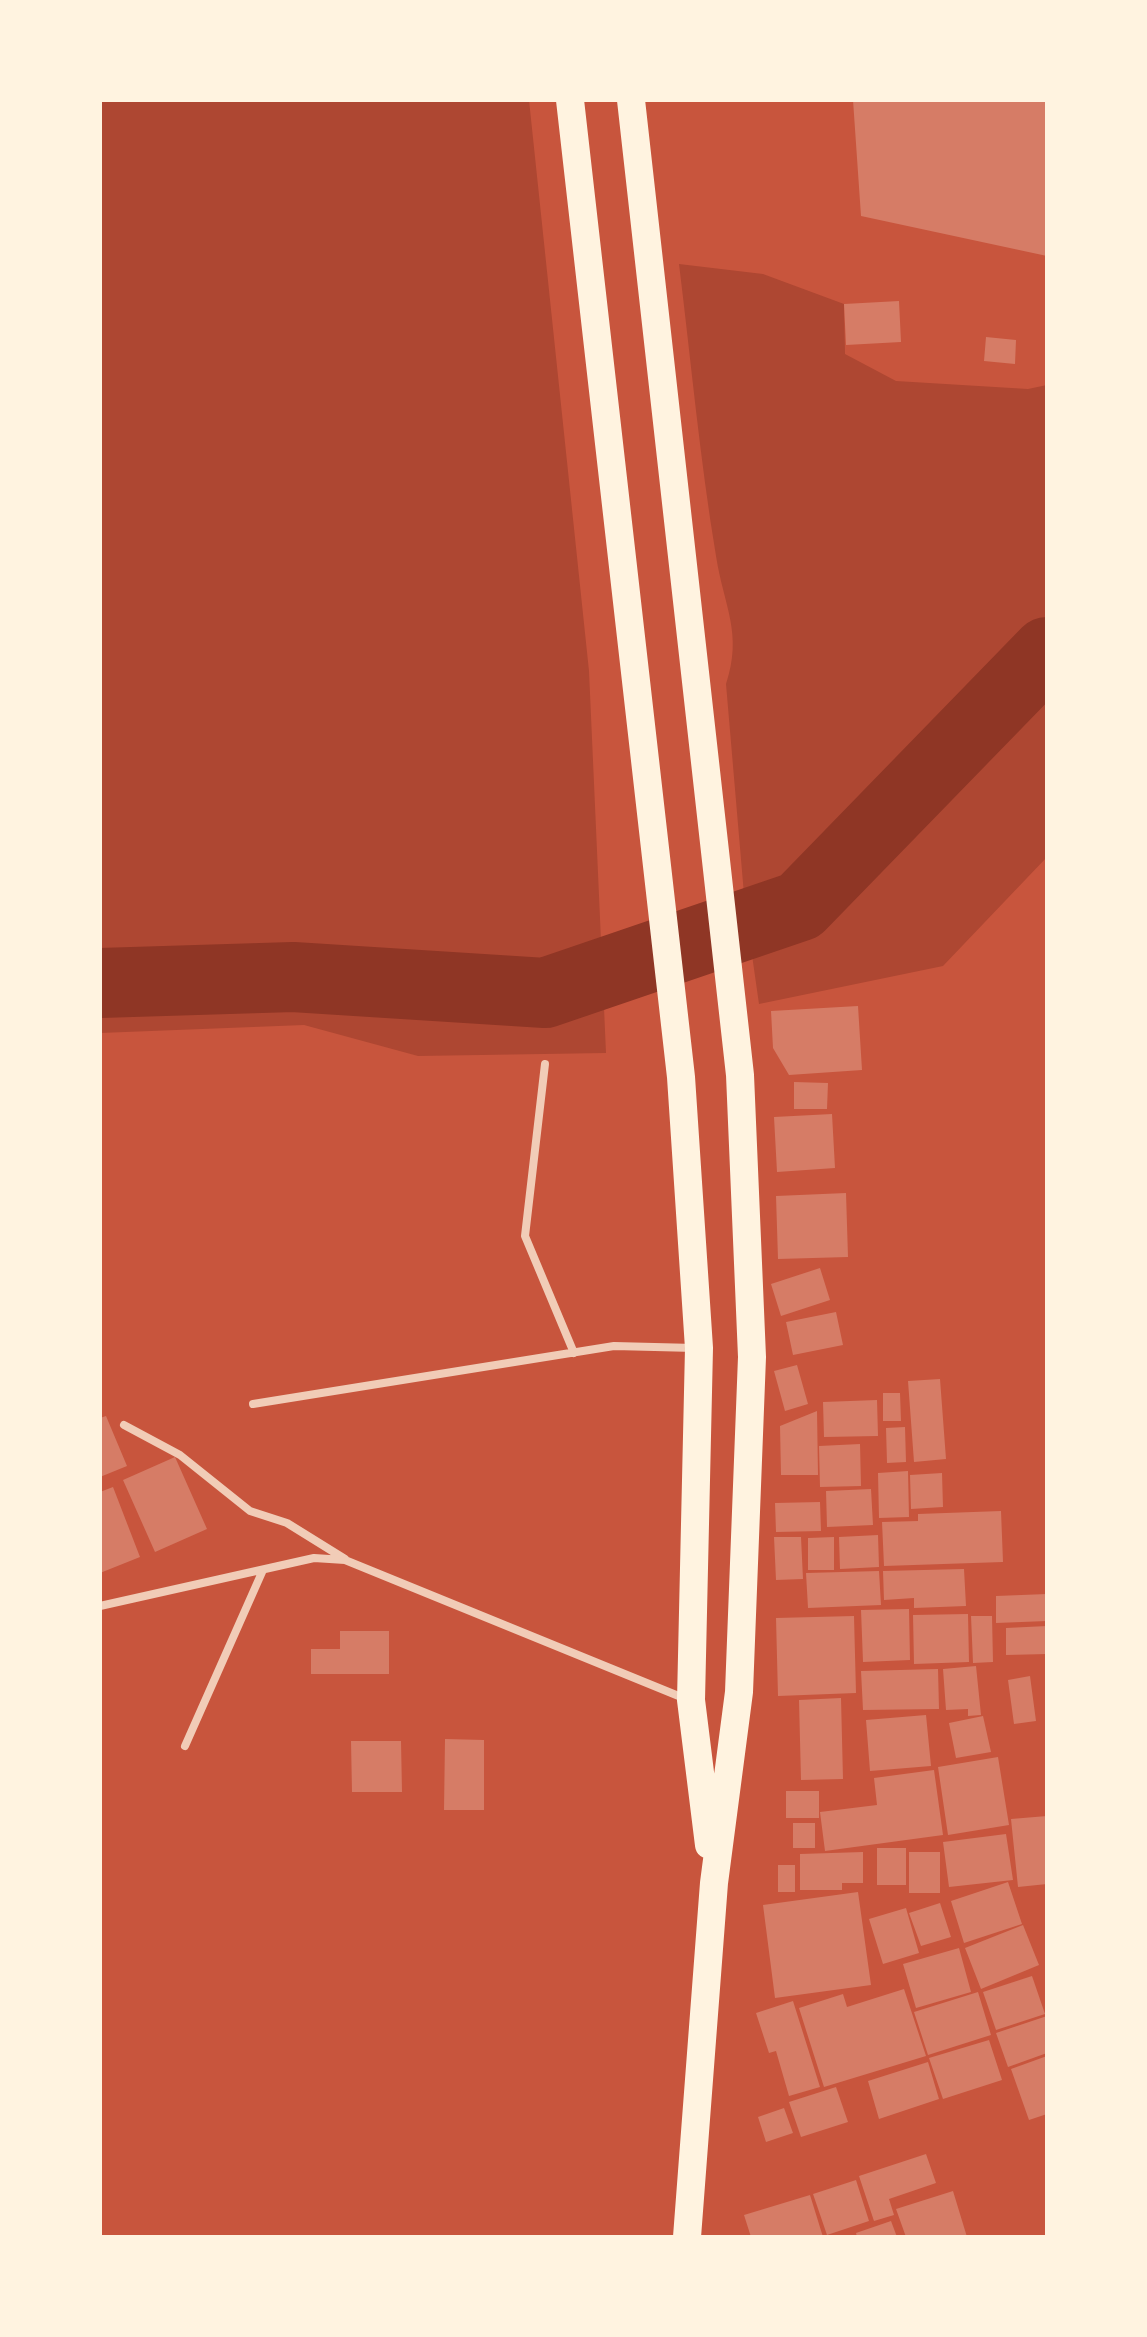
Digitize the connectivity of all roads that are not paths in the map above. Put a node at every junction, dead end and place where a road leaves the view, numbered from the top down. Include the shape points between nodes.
1 (570, 100) edge
2 (632, 100) edge
3 (545, 1064) dead end
4 (699, 1348) junction
5 (574, 1353) junction
6 (254, 1404) dead end
7 (124, 1425) dead end
8 (346, 1560) junction
9 (264, 1570) junction
10 (103, 1607) edge
11 (100, 1620) edge
12 (690, 1700) junction
13 (185, 1746) dead end
14 (714, 1884) junction
15 (687, 2237) edge

1 - 4 highway via 681,1077
2 - 14 highway via 740,1076 752,1357 739,1692
3 - 5 lane via 525,1236
4 - 5 lane via 614,1346
4 - 12 highway
5 - 6 lane
7 - 8 lane via 180,1456 250,1511 286,1523
8 - 9 lane via 314,1558
8 - 12 lane
9 - 10 lane
9 - 13 lane
10 - 11 lane
12 - 14 highway
14 - 15 highway

